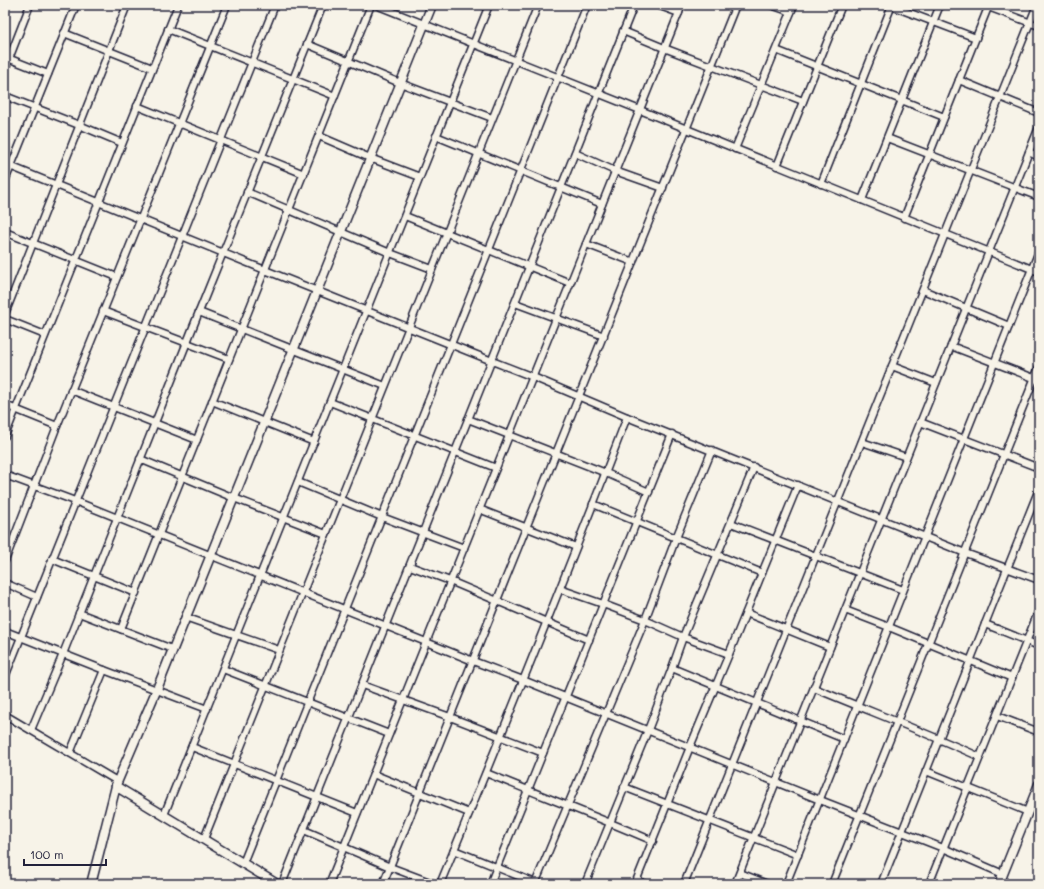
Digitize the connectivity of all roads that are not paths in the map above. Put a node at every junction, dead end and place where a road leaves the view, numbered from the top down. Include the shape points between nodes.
1 (30, 5) edge
2 (76, 5) edge
3 (127, 5) edge
4 (178, 5) edge
5 (227, 5) edge
6 (275, 5) edge
7 (322, 5) edge
8 (371, 5) edge
9 (376, 5) edge
10 (432, 5) edge
11 (489, 5) edge
12 (538, 5) edge
13 (587, 5) edge
14 (634, 5) edge
15 (657, 5) edge
16 (682, 5) edge
17 (736, 5) edge
18 (771, 5) edge
19 (794, 5) edge
20 (842, 5) edge
21 (891, 5) edge
22 (940, 5) edge
23 (1037, 5) edge
24 (986, 6) edge
25 (791, 12) junction
26 (679, 13) junction
27 (934, 21) junction
28 (1030, 22) junction
29 (424, 24) junction
30 (1039, 26) edge
31 (168, 29) junction
32 (623, 31) junction
33 (64, 33) junction
34 (976, 38) junction
35 (307, 44) junction
36 (474, 44) junction
37 (210, 46) junction
38 (664, 48) junction
39 (776, 50) junction
40 (109, 51) junction
41 (7, 58) edge
42 (516, 60) junction
43 (349, 61) junction
44 (252, 62) junction
45 (712, 66) junction
46 (817, 66) junction
47 (152, 68) junction
48 (5, 69) edge
49 (48, 74) junction
50 (558, 78) junction
51 (293, 79) junction
52 (959, 80) junction
53 (400, 83) junction
54 (860, 84) junction
55 (761, 85) junction
56 (598, 94) junction
57 (5, 96) edge
58 (335, 96) junction
59 (1000, 97) junction
60 (902, 100) junction
61 (803, 101) junction
62 (450, 102) junction
63 (137, 106) junction
64 (34, 108) junction
65 (640, 110) junction
66 (1039, 113) edge
67 (944, 117) junction
68 (492, 118) junction
69 (179, 123) junction
70 (80, 125) junction
71 (1039, 127) edge
72 (686, 129) junction
73 (319, 136) junction
74 (436, 136) junction
75 (887, 138) junction
76 (221, 140) junction
77 (122, 144) junction
78 (735, 149) junction
79 (1029, 152) junction
80 (478, 153) junction
81 (575, 153) junction
82 (929, 154) junction
83 (262, 156) junction
84 (1039, 157) edge
85 (370, 158) junction
86 (8, 165) edge
87 (777, 166) junction
88 (521, 170) junction
89 (971, 170) junction
90 (615, 171) junction
91 (304, 174) junction
92 (420, 177) junction
93 (5, 181) edge
94 (820, 184) junction
95 (56, 185) junction
96 (561, 187) junction
97 (663, 188) junction
98 (1014, 188) junction
99 (247, 192) junction
100 (1039, 197) edge
101 (862, 200) junction
102 (99, 202) junction
103 (602, 204) junction
104 (289, 210) junction
105 (404, 216) junction
106 (904, 218) junction
107 (140, 219) junction
108 (5, 232) edge
109 (341, 232) junction
110 (446, 233) junction
111 (945, 234) junction
112 (182, 236) junction
113 (33, 243) junction
114 (586, 244) junction
115 (489, 250) junction
116 (1039, 251) edge
117 (390, 252) junction
118 (989, 252) junction
119 (223, 253) junction
120 (75, 260) junction
121 (633, 262) junction
122 (530, 266) junction
123 (432, 269) junction
124 (1032, 269) junction
125 (265, 270) junction
126 (1039, 272) edge
127 (117, 277) junction
128 (570, 283) junction
129 (923, 290) junction
130 (317, 291) junction
131 (515, 303) junction
132 (966, 308) junction
133 (103, 311) junction
134 (367, 311) junction
135 (199, 312) junction
136 (5, 314) edge
137 (556, 318) junction
138 (5, 319) edge
139 (1009, 326) junction
140 (146, 327) junction
141 (242, 328) junction
142 (409, 328) junction
143 (45, 335) junction
144 (604, 336) junction
145 (187, 343) junction
146 (451, 345) junction
147 (951, 346) junction
148 (293, 349) junction
149 (229, 359) junction
150 (492, 361) junction
151 (994, 363) junction
152 (892, 366) junction
153 (1039, 367) edge
154 (343, 370) junction
155 (533, 376) junction
156 (1037, 379) edge
157 (936, 383) junction
158 (385, 386) junction
159 (71, 390) junction
160 (579, 396) junction
161 (212, 401) junction
162 (330, 402) junction
163 (5, 405) edge
164 (114, 407) junction
165 (16, 409) junction
166 (627, 417) junction
167 (372, 419) junction
168 (468, 419) junction
169 (264, 422) junction
170 (920, 422) junction
171 (155, 423) junction
172 (57, 426) junction
173 (672, 434) junction
174 (509, 435) junction
175 (5, 436) edge
176 (415, 436) junction
177 (964, 439) junction
178 (197, 440) junction
179 (314, 442) junction
180 (862, 442) junction
181 (712, 450) junction
182 (455, 452) junction
183 (556, 454) junction
184 (1004, 455) junction
185 (906, 457) junction
186 (140, 459) junction
187 (754, 467) junction
188 (496, 468) junction
189 (1039, 468) edge
190 (606, 473) junction
191 (5, 475) edge
192 (182, 476) junction
193 (298, 482) junction
194 (798, 485) junction
195 (34, 486) junction
196 (1039, 489) edge
197 (650, 492) junction
198 (234, 498) junction
199 (340, 499) junction
200 (75, 501) junction
201 (838, 501) junction
202 (593, 504) junction
203 (1032, 506) junction
204 (1039, 508) edge
205 (479, 509) junction
206 (284, 517) junction
207 (382, 517) junction
208 (117, 519) junction
209 (882, 519) junction
210 (636, 522) junction
211 (731, 523) junction
212 (527, 527) junction
213 (423, 532) junction
214 (326, 534) junction
215 (159, 535) junction
216 (925, 536) junction
217 (676, 538) junction
218 (775, 540) junction
219 (8, 544) edge
220 (576, 547) junction
221 (464, 548) junction
222 (965, 553) junction
223 (718, 555) junction
224 (210, 556) junction
225 (816, 556) junction
226 (52, 559) junction
227 (5, 561) edge
228 (410, 566) junction
229 (1008, 568) junction
230 (762, 573) junction
231 (860, 573) junction
232 (94, 576) junction
233 (260, 576) junction
234 (1039, 580) edge
235 (450, 581) junction
236 (5, 584) edge
237 (560, 589) junction
238 (904, 590) junction
239 (136, 593) junction
240 (302, 593) junction
241 (37, 597) junction
242 (497, 601) junction
243 (603, 604) junction
244 (345, 610) junction
245 (845, 610) junction
246 (1039, 610) edge
247 (79, 613) junction
248 (746, 613) junction
249 (185, 617) junction
250 (645, 620) junction
251 (546, 622) junction
252 (985, 624) junction
253 (386, 626) junction
254 (889, 627) junction
255 (121, 629) junction
256 (786, 629) junction
257 (5, 631) edge
258 (236, 635) junction
259 (21, 637) junction
260 (683, 637) junction
261 (589, 640) junction
262 (1027, 641) junction
263 (426, 642) junction
264 (928, 644) junction
265 (1039, 646) edge
266 (830, 647) junction
267 (172, 649) junction
268 (279, 650) junction
269 (63, 654) junction
270 (729, 654) junction
271 (473, 661) junction
272 (970, 661) junction
273 (672, 668) junction
274 (223, 669) junction
275 (104, 670) junction
276 (5, 677) edge
277 (1012, 678) junction
278 (523, 680) junction
279 (265, 685) junction
280 (362, 685) junction
281 (716, 686) junction
282 (814, 688) junction
283 (157, 689) junction
284 (565, 697) junction
285 (403, 700) junction
286 (308, 702) junction
287 (757, 703) junction
288 (857, 706) junction
289 (207, 709) junction
290 (606, 713) junction
291 (5, 715) edge
292 (997, 716) junction
293 (450, 717) junction
294 (349, 718) junction
295 (800, 721) junction
296 (897, 722) junction
297 (31, 730) junction
298 (648, 730) junction
299 (1039, 732) edge
300 (389, 734) junction
301 (501, 737) junction
302 (939, 738) junction
303 (844, 739) junction
304 (192, 747) junction
305 (690, 747) junction
306 (70, 753) junction
307 (543, 753) junction
308 (980, 757) junction
309 (234, 764) junction
310 (732, 764) junction
311 (926, 771) junction
312 (486, 773) junction
313 (373, 774) junction
314 (277, 781) junction
315 (776, 782) junction
316 (117, 783) junction
317 (1039, 784) edge
318 (624, 787) junction
319 (968, 788) junction
320 (528, 790) junction
321 (420, 793) junction
322 (317, 797) junction
323 (820, 800) junction
324 (668, 804) junction
325 (568, 805) junction
326 (1028, 812) junction
327 (357, 813) junction
328 (469, 813) junction
329 (164, 815) junction
330 (859, 815) junction
331 (710, 820) junction
332 (610, 822) junction
333 (304, 830) junction
334 (902, 832) junction
335 (754, 837) junction
336 (204, 839) junction
337 (654, 841) junction
338 (344, 847) junction
339 (943, 848) junction
340 (454, 850) junction
341 (798, 855) junction
342 (243, 864) junction
343 (390, 867) junction
344 (497, 868) junction
345 (740, 873) junction
346 (1003, 874) junction
347 (636, 882) edge
348 (91, 884) edge
349 (277, 884) edge
350 (282, 884) edge
351 (329, 884) edge
352 (383, 884) edge
353 (435, 884) edge
354 (440, 884) edge
355 (490, 884) edge
356 (536, 884) edge
357 (585, 884) edge
358 (646, 884) edge
359 (684, 884) edge
360 (735, 884) edge
361 (767, 884) edge
362 (786, 884) edge
363 (832, 884) edge
364 (881, 884) edge
365 (929, 884) edge
366 (999, 884) edge

1 - 41 street
2 - 33 street
3 - 40 street
4 - 31 street
5 - 37 street
6 - 44 street
7 - 35 street
8 - 43 street
9 - 29 street
10 - 29 street
11 - 36 street
12 - 42 street
13 - 50 street
14 - 32 street
15 - 26 street
16 - 26 street
17 - 45 street
18 - 25 street
19 - 25 street
20 - 46 street
21 - 27 street
21 - 54 street
22 - 27 street
23 - 28 street
24 - 28 street
24 - 34 street
25 - 39 street
26 - 38 street
27 - 34 street
27 - 60 street
28 - 30 street
28 - 59 street
29 - 36 street
29 - 53 street
31 - 37 street
31 - 47 street
32 - 38 street
32 - 56 street
33 - 40 street
33 - 49 street
34 - 52 street
35 - 43 street
35 - 51 street
36 - 42 street
36 - 62 street
37 - 44 street
37 - 69 street
38 - 45 street
38 - 65 street
39 - 46 street
39 - 55 street
40 - 47 street
40 - 70 street
41 - 48 street
41 - 49 street
42 - 50 street
42 - 68 street
43 - 53 street
43 - 58 street
44 - 51 street
44 - 76 street
45 - 55 street
45 - 72 street
46 - 54 street
46 - 61 street
47 - 63 street
49 - 64 street
50 - 56 street
50 - 88 street
51 - 58 street
51 - 83 street
52 - 59 street
52 - 67 street
53 - 62 street
53 - 85 street
54 - 60 street
54 - 94 street
55 - 61 street
55 - 78 street
56 - 65 street
56 - 81 street
57 - 64 street
58 - 73 street
59 - 66 street
59 - 89 street
60 - 67 street
60 - 75 street
61 - 87 street
62 - 68 street
62 - 74 street
63 - 69 street
63 - 77 street
64 - 70 street
64 - 86 street
65 - 72 street
65 - 90 street
67 - 82 street
68 - 80 street
69 - 76 street
69 - 107 street
70 - 77 street
70 - 95 street
71 - 79 street
72 - 78 street
72 - 97 street
73 - 85 street
73 - 91 street
74 - 80 street
74 - 92 street
75 - 82 street
75 - 101 street
76 - 83 street
76 - 112 street
77 - 102 street
78 - 87 street
79 - 84 street
79 - 98 street
80 - 88 street
80 - 110 street
81 - 90 street
81 - 96 street
82 - 89 street
82 - 106 street
83 - 91 street
83 - 99 street
85 - 92 street
85 - 109 street
86 - 93 street
86 - 95 street
87 - 94 street
88 - 96 street
88 - 115 street
89 - 98 street
89 - 111 street
90 - 97 street
90 - 103 street
91 - 104 street
92 - 105 street
94 - 101 street
95 - 102 street
95 - 113 street
96 - 103 street
96 - 122 street
97 - 121 street
98 - 100 street
98 - 118 street
99 - 104 street
99 - 119 street
101 - 106 street
102 - 107 street
102 - 120 street
103 - 114 street
104 - 109 street
104 - 125 street
105 - 110 street
105 - 117 street
106 - 111 street
107 - 112 street
107 - 127 street
108 - 113 street
109 - 117 street
109 - 130 street
110 - 115 street
110 - 123 street
111 - 118 street
111 - 129 street
112 - 119 street
112 - 140 street
113 - 120 street
113 - 136 street
114 - 121 street
114 - 128 street
115 - 122 street
115 - 146 street
116 - 124 street
117 - 123 street
117 - 134 street
118 - 124 street
118 - 132 street
119 - 125 street
119 - 135 street
120 - 127 street
120 - 143 street
121 - 144 street
122 - 128 street
122 - 131 street
123 - 142 street
124 - 126 street
124 - 139 street
125 - 130 street
125 - 141 street
127 - 133 street
128 - 137 street
129 - 132 street
129 - 152 street
130 - 134 street
130 - 148 street
131 - 137 street
131 - 150 street
132 - 139 street
132 - 147 street
133 - 140 street
133 - 159 street
134 - 142 street
134 - 154 street
135 - 141 street
135 - 145 street
137 - 144 street
137 - 155 street
138 - 143 street
139 - 151 street
140 - 145 street
140 - 164 street
141 - 148 street
141 - 149 street
142 - 146 street
142 - 158 street
143 - 165 street
144 - 160 street
145 - 149 street
145 - 171 street
146 - 150 street
146 - 176 street
147 - 151 street
147 - 157 street
148 - 154 street
148 - 169 street
149 - 161 street
150 - 155 street
150 - 168 street
151 - 156 street
151 - 177 street
152 - 157 street
152 - 180 street
153 - 156 street
154 - 158 street
154 - 162 street
155 - 160 street
155 - 174 street
156 - 184 street
157 - 170 street
158 - 167 street
159 - 164 street
159 - 172 street
160 - 166 street
160 - 183 street
161 - 169 street
161 - 178 street
162 - 167 street
162 - 179 street
163 - 165 street
164 - 171 street
164 - 200 street
165 - 172 street
165 - 175 street
166 - 173 street
166 - 190 street
167 - 176 street
167 - 199 street
168 - 174 street
168 - 182 street
169 - 179 street
169 - 198 street
170 - 177 street
170 - 185 street
171 - 178 street
171 - 186 street
172 - 195 street
173 - 181 street
173 - 197 street
174 - 183 street
174 - 188 street
176 - 182 street
176 - 207 street
177 - 184 street
177 - 216 street
178 - 192 street
179 - 193 street
180 - 185 street
180 - 201 street
181 - 187 street
181 - 217 street
182 - 188 street
182 - 213 street
183 - 190 street
183 - 212 street
184 - 189 street
184 - 222 street
185 - 209 street
186 - 192 street
186 - 208 street
187 - 194 street
187 - 211 street
188 - 205 street
190 - 197 street
190 - 202 street
191 - 195 street
192 - 198 street
192 - 215 street
193 - 199 street
193 - 206 street
194 - 201 street
194 - 218 street
195 - 200 street
195 - 219 street
196 - 203 street
197 - 210 street
198 - 206 street
198 - 224 street
199 - 207 street
199 - 214 street
200 - 208 street
200 - 226 street
201 - 209 street
201 - 225 street
202 - 210 street
202 - 220 street
203 - 204 street
203 - 229 street
205 - 212 street
205 - 221 street
206 - 214 street
206 - 233 street
207 - 213 street
207 - 244 street
208 - 215 street
208 - 232 street
209 - 216 street
209 - 231 street
210 - 217 street
210 - 243 street
211 - 218 street
211 - 223 street
212 - 220 street
212 - 242 street
213 - 221 street
213 - 228 street
214 - 240 street
215 - 224 street
215 - 239 street
216 - 222 street
216 - 238 street
217 - 223 street
217 - 250 street
218 - 225 street
218 - 230 street
219 - 227 street
220 - 237 street
221 - 235 street
222 - 229 street
222 - 264 street
223 - 230 street
223 - 260 street
224 - 233 street
224 - 249 street
225 - 231 street
225 - 256 street
226 - 232 street
226 - 241 street
228 - 235 street
228 - 253 street
229 - 234 street
229 - 252 street
230 - 248 street
231 - 238 street
231 - 245 street
232 - 239 street
232 - 247 street
233 - 240 street
233 - 258 street
235 - 242 street
235 - 263 street
236 - 241 street
237 - 243 street
237 - 251 street
238 - 254 street
239 - 255 street
240 - 244 street
240 - 268 street
241 - 259 street
242 - 251 street
242 - 271 street
243 - 250 street
243 - 261 street
244 - 253 street
244 - 286 street
245 - 254 street
245 - 266 street
246 - 262 street
247 - 255 street
247 - 269 street
248 - 256 street
248 - 270 street
249 - 258 street
249 - 267 street
250 - 260 street
250 - 290 street
251 - 261 street
251 - 278 street
252 - 262 street
252 - 272 street
253 - 263 street
253 - 280 street
254 - 264 street
254 - 288 street
255 - 267 street
256 - 266 street
256 - 287 street
257 - 259 street
258 - 268 street
258 - 274 street
259 - 269 street
259 - 276 street
260 - 270 street
260 - 273 street
261 - 284 street
262 - 265 street
262 - 277 street
263 - 271 street
263 - 285 street
264 - 272 street
264 - 296 street
266 - 282 street
267 - 283 street
268 - 279 street
269 - 275 street
269 - 297 street
270 - 281 street
271 - 278 street
271 - 293 street
272 - 277 street
272 - 302 street
273 - 281 street
273 - 298 street
274 - 279 street
274 - 289 street
275 - 283 street
275 - 306 street
277 - 292 street
278 - 284 street
278 - 301 street
279 - 286 street
279 - 309 street
280 - 285 street
280 - 294 street
281 - 287 street
281 - 305 street
282 - 288 street
282 - 295 street
283 - 289 street
283 - 316 street
284 - 290 street
284 - 307 street
285 - 293 street
285 - 300 street
286 - 294 street
286 - 314 street
287 - 295 street
287 - 310 street
288 - 296 street
288 - 303 street
289 - 304 street
290 - 298 street
290 - 325 street
291 - 297 street
292 - 299 street
292 - 308 street
293 - 301 street
293 - 321 street
294 - 300 street
294 - 322 street
295 - 303 street
295 - 315 street
296 - 302 street
296 - 330 street
297 - 306 street
298 - 305 street
298 - 318 street
300 - 313 street
301 - 307 street
301 - 312 street
302 - 308 street
302 - 311 street
303 - 323 street
304 - 309 street
304 - 329 street
305 - 310 street
305 - 324 street
306 - 316 street
307 - 320 street
308 - 319 street
309 - 314 street
309 - 336 street
310 - 315 street
310 - 331 street
311 - 319 street
311 - 334 street
312 - 320 street
312 - 328 street
313 - 321 street
313 - 327 street
314 - 322 street
314 - 342 street
315 - 323 street
315 - 335 street
316 - 329 street via 117,787
316 - 348 street
317 - 326 street
318 - 324 street
318 - 332 street
319 - 326 street
319 - 339 street
320 - 325 street
320 - 344 street
321 - 328 street
321 - 343 street
322 - 327 street
322 - 333 street
323 - 330 street
323 - 341 street
324 - 331 street
324 - 337 street
325 - 332 street
325 - 356 street
326 - 346 street
327 - 338 street
328 - 340 street
329 - 336 street
330 - 334 street
330 - 363 street
331 - 335 street
331 - 359 street
332 - 337 street
332 - 357 street
333 - 338 street
333 - 350 street
334 - 339 street
334 - 364 street
335 - 341 street
335 - 345 street
336 - 342 street
337 - 347 street
338 - 343 street
338 - 351 street
339 - 346 street
339 - 365 street
340 - 344 street
340 - 354 street
341 - 362 street
342 - 349 street
343 - 352 street
343 - 353 street
344 - 355 street
344 - 356 street
345 - 360 street
345 - 361 street
346 - 366 street
347 - 358 street

